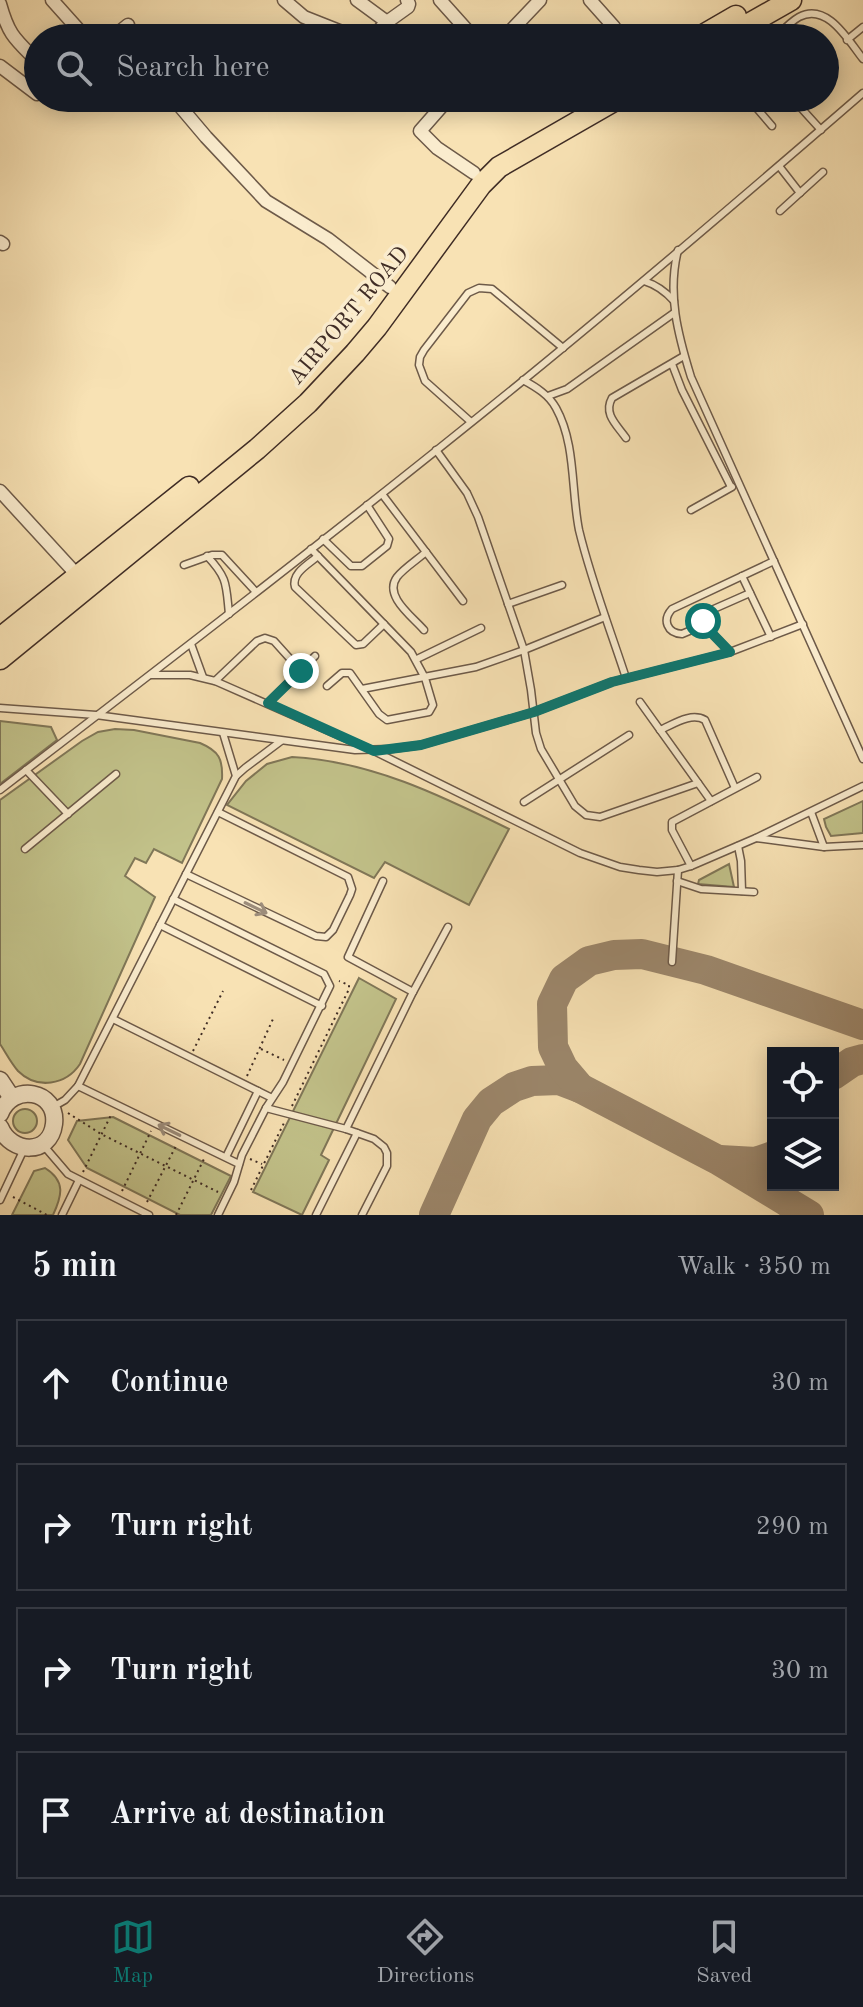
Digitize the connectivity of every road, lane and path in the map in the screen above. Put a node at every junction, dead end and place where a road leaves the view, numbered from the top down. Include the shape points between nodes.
1 (52, 0) edge
2 (284, 0) edge
3 (357, 0) edge
4 (407, 0) edge
5 (440, 0) edge
6 (540, 0) edge
7 (590, 0) edge
8 (764, 0) edge
9 (791, 0) edge
10 (0, 4) edge
11 (387, 22) joint
12 (73, 24) edge
13 (322, 24) edge
14 (461, 24) edge
15 (517, 24) edge
16 (611, 24) edge
17 (722, 24) edge
18 (749, 24) edge
19 (791, 24) edge
20 (834, 24) edge
21 (863, 27) edge
22 (8, 30) junction
23 (839, 30) edge
24 (847, 40) junction
25 (0, 42) edge
26 (24, 47) edge
27 (863, 59) edge
28 (0, 66) edge
29 (24, 84) edge
30 (863, 93) edge
31 (185, 112) edge
32 (437, 112) edge
33 (570, 112) edge
34 (595, 112) edge
35 (760, 112) edge
36 (805, 112) edge
37 (772, 126) dead end
38 (821, 130) junction
39 (779, 166) junction
40 (823, 172) dead end
41 (474, 173) junction
42 (800, 193) junction
43 (459, 205) junction
44 (780, 211) dead end
45 (678, 250) junction
46 (644, 281) junction
47 (390, 287) junction
48 (674, 301) junction
49 (674, 313) junction
50 (563, 348) junction
51 (684, 356) junction
52 (672, 364) junction
53 (523, 380) junction
54 (548, 396) junction
55 (471, 422) junction
56 (626, 438) dead end
57 (436, 450) junction
58 (738, 483) junction
59 (731, 487) junction
60 (0, 491) edge
61 (382, 494) junction
62 (367, 505) junction
63 (691, 510) dead end
64 (323, 539) junction
65 (311, 549) junction
66 (426, 552) junction
67 (207, 556) junction
68 (318, 556) junction
69 (774, 561) junction
70 (184, 565) dead end
71 (234, 568) junction
72 (223, 574) junction
73 (78, 576) junction
74 (742, 576) junction
75 (562, 585) dead end
76 (256, 592) junction
77 (750, 593) junction
78 (463, 601) dead end
79 (508, 604) junction
80 (229, 614) junction
81 (605, 617) junction
82 (384, 624) junction
83 (703, 624) junction
84 (803, 624) junction
85 (481, 628) dead end
86 (424, 630) dead end
87 (771, 637) junction
88 (0, 638) edge
89 (191, 644) junction
90 (524, 650) junction
91 (730, 652) junction
92 (315, 656) dead end
93 (0, 659) edge
94 (417, 659) junction
95 (301, 671) junction
96 (149, 675) junction
97 (203, 677) junction
98 (425, 678) junction
99 (626, 678) junction
100 (215, 681) junction
101 (327, 686) dead end
102 (362, 689) junction
103 (640, 702) dead end
104 (268, 703) junction
105 (0, 708) edge
106 (534, 712) junction
107 (96, 715) junction
108 (660, 730) junction
109 (223, 733) junction
110 (629, 735) dead end
111 (281, 741) junction
112 (374, 751) junction
113 (863, 759) edge
114 (26, 770) junction
115 (116, 774) dead end
116 (236, 776) junction
117 (757, 777) dead end
118 (559, 780) junction
119 (698, 783) junction
120 (863, 786) edge
121 (735, 788) junction
122 (0, 790) edge
123 (711, 801) junction
124 (524, 802) dead end
125 (218, 812) junction
126 (811, 812) junction
127 (68, 814) junction
128 (756, 838) junction
129 (863, 845) edge
130 (738, 846) junction
131 (824, 847) junction
132 (25, 849) dead end
133 (691, 866) junction
134 (678, 870) junction
135 (186, 874) junction
136 (383, 881) dead end
137 (677, 881) junction
138 (742, 891) junction
139 (754, 892) dead end
140 (173, 899) junction
141 (160, 925) junction
142 (448, 927) dead end
143 (672, 962) dead end
144 (324, 974) junction
145 (223, 991) dead end
146 (413, 992) junction
147 (322, 1006) junction
148 (317, 1015) junction
149 (113, 1019) junction
150 (273, 1019) dead end
151 (333, 1023) junction
152 (260, 1048) junction
153 (190, 1057) junction
154 (292, 1064) junction
155 (0, 1080) edge
156 (243, 1084) junction
157 (78, 1086) junction
158 (258, 1091) junction
159 (12, 1098) junction
160 (272, 1098) junction
161 (116, 1105) junction
162 (54, 1107) junction
163 (266, 1108) junction
164 (288, 1113) junction
165 (0, 1114) edge
166 (155, 1123) junction
167 (0, 1127) edge
168 (346, 1129) junction
169 (357, 1133) junction
170 (101, 1134) junction
171 (181, 1136) junction
172 (33, 1146) junction
173 (209, 1149) junction
174 (140, 1154) junction
175 (242, 1155) junction
176 (226, 1157) junction
177 (239, 1164) junction
178 (263, 1165) junction
179 (166, 1166) junction
180 (79, 1180) junction
181 (193, 1180) junction
182 (251, 1190) dead end
183 (4, 1193) junction
184 (227, 1197) junction
185 (0, 1200) edge
186 (118, 1200) junction
187 (146, 1213) edge
188 (47, 1215) edge
189 (62, 1215) edge
190 (176, 1215) edge
191 (218, 1215) edge
192 (316, 1215) edge
193 (362, 1215) edge

1 - 12 street
2 - 13 street
3 - 11 street
4 - 11 street via 408,7
5 - 14 street
6 - 15 street
7 - 16 street
8 - 17 main road
9 - 18 main road
10 - 22 street
19 - 20 lane via 812,14
21 - 24 lane
22 - 25 street
22 - 26 street
23 - 24 lane
24 - 27 lane
28 - 29 street
30 - 38 lane
31 - 47 street via 261,197
32 - 41 street via 420,131
33 - 41 main road, AIRPORT ROAD
34 - 43 main road, AIRPORT ROAD via 499,167
35 - 37 lane
36 - 38 lane
38 - 39 lane
39 - 42 lane
39 - 45 lane
40 - 42 lane
41 - 43 main road, AIRPORT ROAD
42 - 44 lane
43 - 47 main road, AIRPORT ROAD
43 - 93 main road, AIRPORT ROAD via 377,327 308,403
45 - 46 lane
45 - 48 lane
46 - 48 lane
46 - 50 lane
47 - 73 main road, AIRPORT ROAD via 344,346 274,417
48 - 49 lane
49 - 51 lane
49 - 54 lane via 567,389
50 - 53 lane
50 - 55 lane via 492,289 468,293 424,350 419,365 425,381
51 - 52 lane
51 - 58 lane
52 - 56 lane via 612,398 609,414
52 - 59 lane
53 - 54 lane
53 - 55 lane
54 - 81 lane via 567,439 578,525
55 - 57 lane
57 - 61 lane
57 - 79 lane via 473,504
58 - 59 lane
58 - 69 lane
59 - 63 lane
60 - 73 street
61 - 62 lane
61 - 66 lane
62 - 64 lane
62 - 64 lane via 388,543 362,566 351,566
64 - 65 lane
65 - 68 lane
65 - 76 lane
66 - 78 lane
66 - 86 lane via 393,585 397,599
67 - 70 lane
67 - 71 lane via 222,555
67 - 72 lane
68 - 82 lane
68 - 82 lane via 294,576 295,587 356,645
69 - 74 lane
69 - 84 lane
71 - 72 lane
71 - 76 lane
72 - 80 lane
73 - 88 main road, AIRPORT ROAD
74 - 77 lane
74 - 83 lane via 672,609 666,619 670,630 682,634
75 - 79 lane
76 - 80 lane
77 - 83 lane via 707,612
77 - 87 lane
79 - 90 lane
80 - 89 lane
81 - 90 lane
81 - 99 lane
82 - 94 lane
83 - 91 lane
84 - 87 lane
84 - 113 lane
85 - 94 lane
87 - 91 lane
89 - 96 lane
89 - 97 lane
90 - 98 lane
90 - 106 lane
91 - 99 lane
92 - 95 lane
94 - 98 lane
95 - 100 lane via 265,638
95 - 104 lane
96 - 97 lane
96 - 107 lane
97 - 100 lane
98 - 102 lane
98 - 102 lane via 433,701 429,712 392,720 379,714
99 - 106 lane
100 - 104 lane
101 - 102 lane via 347,672
103 - 108 lane
104 - 112 lane
105 - 107 lane
106 - 112 lane via 421,745
106 - 118 lane via 537,740
107 - 109 lane
107 - 114 lane
108 - 119 lane
108 - 121 lane via 691,717 705,720
109 - 111 lane
109 - 116 lane
110 - 118 lane
111 - 112 lane
111 - 116 lane
112 - 134 lane via 580,853 629,869
114 - 122 lane
114 - 127 lane
115 - 127 lane
116 - 125 lane
117 - 121 lane
118 - 119 lane via 575,806 600,817
118 - 124 lane
119 - 123 lane
120 - 126 lane
121 - 123 lane
123 - 133 lane via 672,822
125 - 135 lane
135 -> 125 lane via 316,936 326,937 333,930 352,889 348,877
126 - 128 lane
126 - 131 lane
127 - 132 lane
128 - 130 lane
128 - 131 lane
129 - 131 lane
130 - 133 lane
130 - 138 lane
133 - 134 lane
134 - 137 lane
135 - 140 lane
136 - 146 lane via 348,957
137 - 138 lane via 701,889
137 - 143 lane
138 - 139 lane
140 - 141 lane
140 - 144 lane
141 - 147 lane
141 - 149 lane
142 - 146 lane
144 - 147 lane via 330,986
144 - 151 path via 349,986
145 - 153 path
146 - 168 lane
147 - 148 lane
148 - 151 path
148 - 154 lane
149 - 153 lane
149 - 157 lane
150 - 152 path
151 - 164 path
152 - 154 path
152 - 156 path
153 - 156 lane
154 - 160 lane
155 - 159 street
156 - 158 lane
157 - 161 lane
157 - 162 lane
158 - 160 lane
158 - 176 lane
159 - 162 street via 34,1094
159 - 165 street
160 - 163 lane
161 - 166 lane
161 - 170 path
162 - 170 path
162 - 172 street via 51,1134
163 - 164 lane
163 - 175 lane
164 - 168 lane
164 - 178 path
171 -> 166 lane
166 - 174 path
167 - 172 street via 10,1142
168 - 169 lane
169 - 192 lane
169 - 193 lane via 380,1142 388,1160
170 - 174 path
170 - 180 path
171 - 173 lane
171 - 179 path
172 - 180 lane
172 - 183 lane
173 - 176 lane
173 - 181 path
174 - 179 path
174 - 186 path
175 - 177 lane
175 - 178 path
176 - 177 lane
177 - 184 lane
178 - 182 path
179 - 181 path
179 - 187 path
180 - 186 lane
180 - 189 lane
181 - 184 path
181 - 190 path
183 - 185 lane
183 - 188 path
184 - 191 lane
186 - 187 lane

